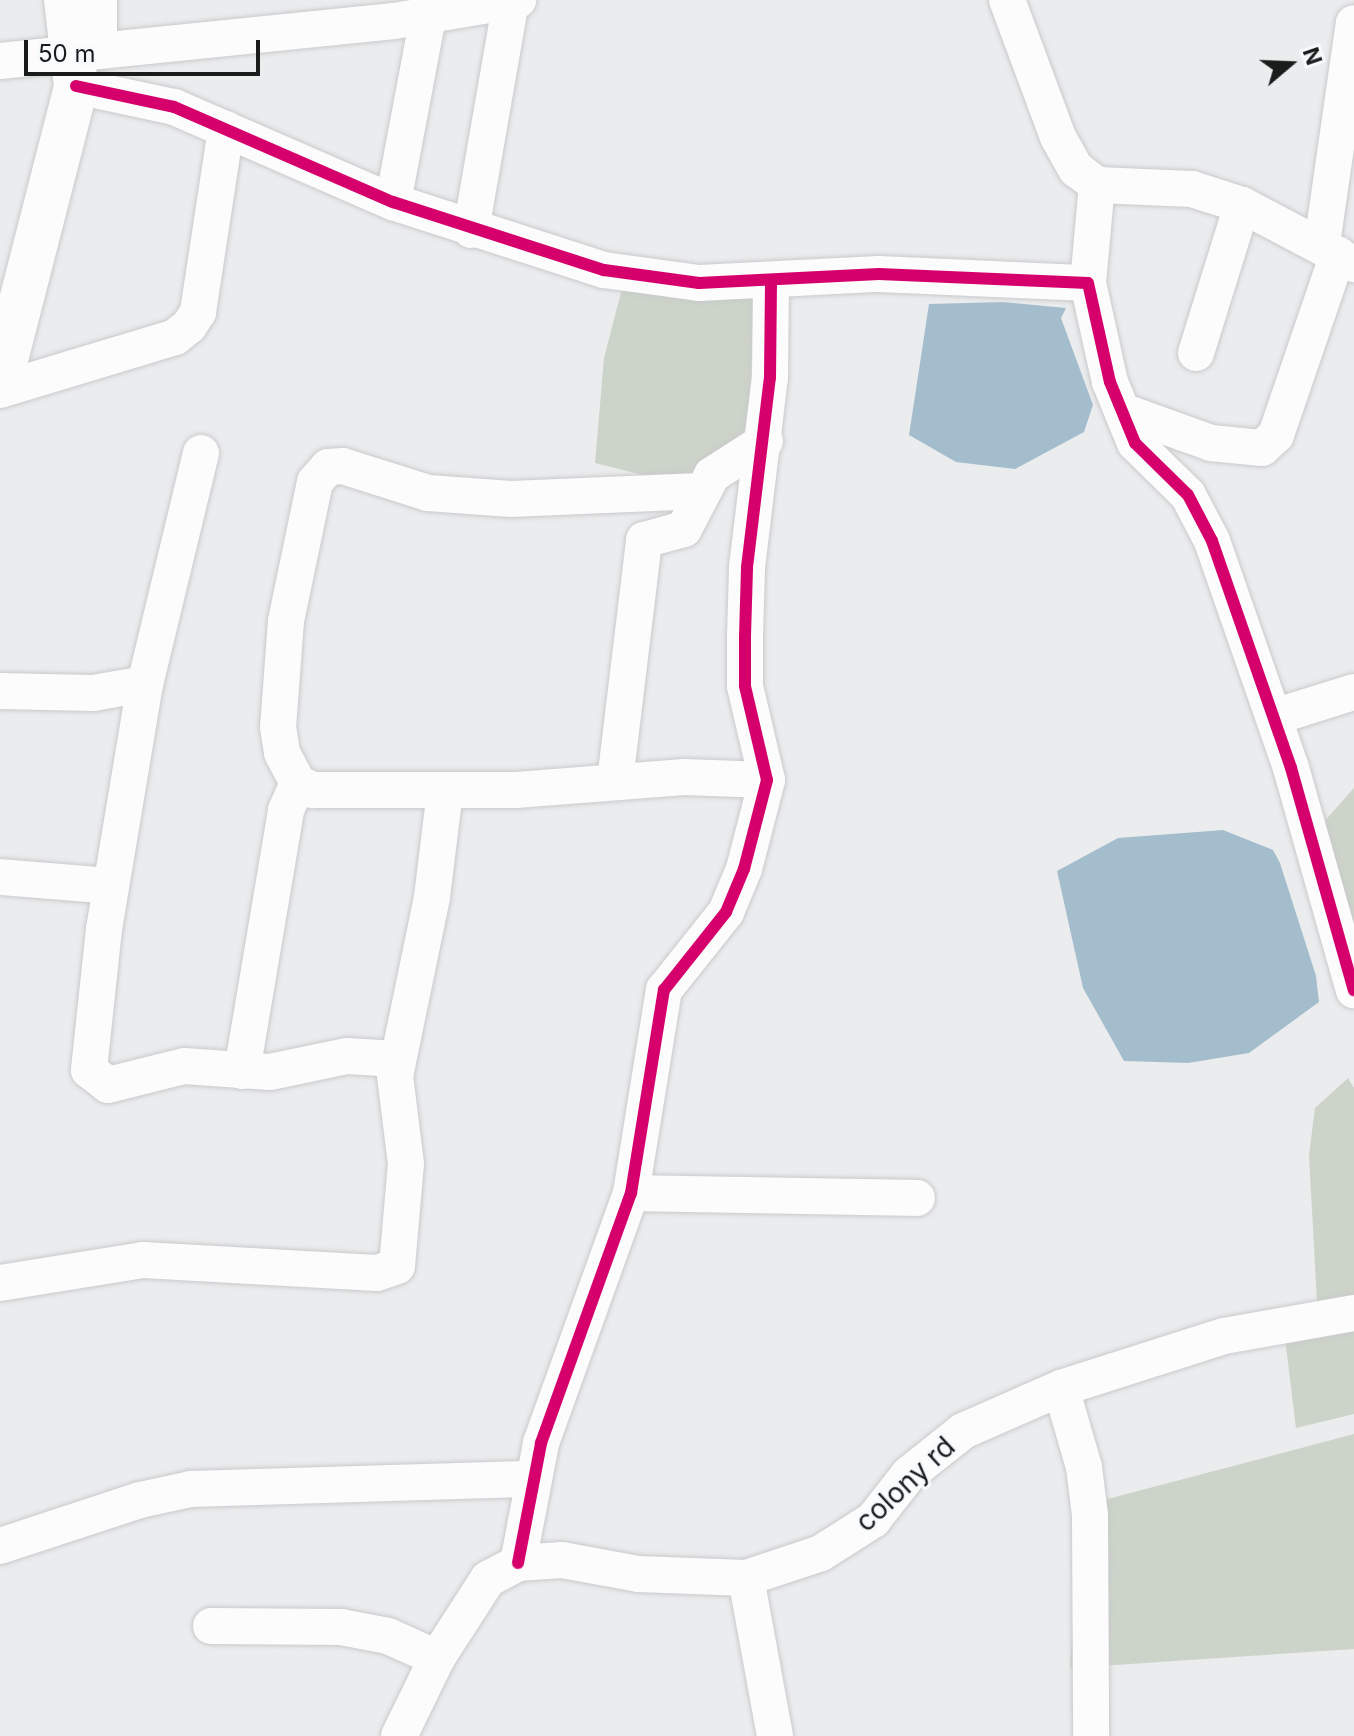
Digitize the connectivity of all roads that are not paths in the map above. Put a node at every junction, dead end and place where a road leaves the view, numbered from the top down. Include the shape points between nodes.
1 (66, 0) edge
2 (99, 0) edge
3 (1007, 0) edge
4 (514, 1) edge
5 (406, 12) edge
6 (1354, 23) edge
7 (0, 61) edge
8 (83, 63) junction
9 (226, 129) junction
10 (1097, 185) junction
11 (393, 202) junction
12 (1242, 205) junction
13 (471, 230) junction
14 (1338, 254) edge
15 (771, 282) junction
16 (1088, 283) junction
17 (1196, 353) dead end
18 (0, 383) edge
19 (0, 390) edge
20 (1122, 411) junction
21 (765, 441) junction
22 (201, 453) dead end
23 (701, 491) junction
24 (145, 684) junction
25 (0, 691) edge
26 (1354, 692) edge
27 (1274, 717) junction
28 (767, 780) junction
29 (615, 781) junction
30 (298, 783) junction
31 (445, 791) junction
32 (0, 877) edge
33 (111, 886) junction
34 (1354, 990) edge
35 (398, 1059) junction
36 (242, 1071) junction
37 (631, 1193) junction
38 (917, 1198) dead end
39 (0, 1283) edge
40 (1354, 1313) edge
41 (1061, 1388) junction
42 (532, 1479) junction
43 (0, 1546) edge
44 (518, 1563) junction
45 (746, 1578) junction
46 (211, 1626) dead end
47 (437, 1658) junction
48 (399, 1736) edge
49 (775, 1736) edge
50 (1091, 1736) edge

1 - 8 main road
2 - 8 street
3 - 10 street via 1058,137 1076,169
4 - 5 street
4 - 13 street
5 - 8 street
5 - 11 street
6 - 14 street
7 - 8 street
8 - 9 street
8 - 18 main road
9 - 11 street
9 - 19 street via 198,312 189,326 175,337
10 - 12 street via 1192,189
10 - 16 street
11 - 13 street
12 - 14 street
12 - 17 street
13 - 15 street via 604,270 699,283
14 - 20 street via 1276,435 1262,448 1211,443
15 - 16 street via 879,274
15 - 21 street
16 - 20 street via 1107,371
20 - 27 street via 1135,443 1188,495 1212,541
21 - 23 street via 712,475
21 - 28 street via 747,567 745,686
22 - 24 street
23 - 29 street via 684,529 651,536 642,548
23 - 30 street via 511,499 428,493 343,466 328,467 315,482 285,634 278,727 287,771
24 - 25 street via 93,693
24 - 33 street
26 - 27 street
27 - 34 street
28 - 29 street via 719,776
28 - 37 street via 744,869 726,912 664,990
29 - 31 street
30 - 31 street via 313,790
30 - 36 street via 286,810
31 - 35 street via 432,897
32 - 33 street
33 - 36 street via 87,1059 94,1079 108,1085 127,1083 184,1066
35 - 36 street via 347,1056 298,1069
35 - 39 street via 406,1164 401,1258 388,1272 143,1260
37 - 38 street
37 - 42 street
40 - 41 street, colony rd via 1224,1336
41 - 45 street, colony rd via 963,1431 909,1474 873,1520 821,1553
41 - 50 street via 1084,1467 1090,1515
42 - 43 street via 191,1489 140,1500
42 - 44 street
44 - 45 street, colony rd via 562,1560 638,1574
44 - 47 street, colony rd via 488,1579
45 - 49 street
46 - 47 street via 341,1627 388,1636
47 - 48 street, colony rd

